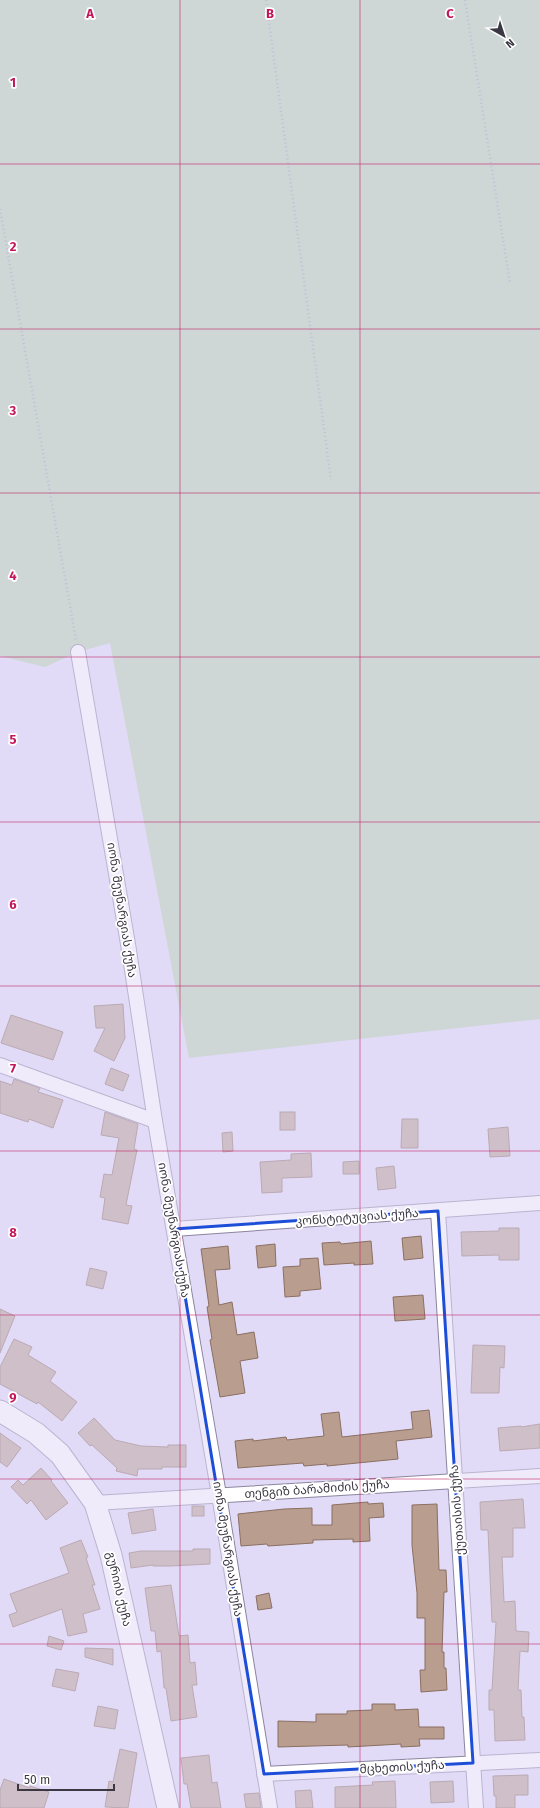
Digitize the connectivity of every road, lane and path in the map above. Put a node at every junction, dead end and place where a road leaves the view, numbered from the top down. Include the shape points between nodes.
1 (266, 0) edge
2 (465, 0) edge
3 (0, 209) edge
4 (510, 283) dead end
5 (331, 480) dead end
6 (78, 652) joint
7 (0, 1065) edge
8 (155, 1121) junction
9 (540, 1203) edge
10 (438, 1212) junction
11 (174, 1229) junction
12 (0, 1411) edge
13 (540, 1476) edge
14 (455, 1480) junction
15 (219, 1495) junction
16 (95, 1503) junction
17 (540, 1760) edge
18 (473, 1763) junction
19 (264, 1774) junction
20 (168, 1808) edge
21 (270, 1808) edge
22 (476, 1808) edge

1 - 5 path
2 - 4 path
3 - 6 path
6 - 8 street, იონა მეუნარგიას ქუჩა via 128,944
7 - 8 street
8 - 11 street, იონა მეუნარგიას ქუჩა
9 - 10 street, კონსტიტუციას ქუჩა
10 - 11 street, კონსტიტუციას ქუჩა
10 - 14 street, ქუთაისის ქუჩა
11 - 15 street, იონა მეუნარგიას ქუჩა
12 - 16 highway, გურიის ქუჩა via 36,1433 60,1454
13 - 14 street, თენგიზ ბარამიძის ქუჩა
14 - 15 street, თენგიზ ბარამიძის ქუჩა
14 - 18 street, ქუთაისის ქუჩა
15 - 16 street, თენგიზ ბარამიძის ქუჩა
15 - 19 street, იონა მეუნარგიას ქუჩა
16 - 20 highway, გურიის ქუჩა via 111,1554
17 - 18 street, მცხეთის ქუჩა
18 - 19 street, მცხეთის ქუჩა
18 - 22 street, ქუთაისის ქუჩა
19 - 21 street, იონა მეუნარგიას ქუჩა

